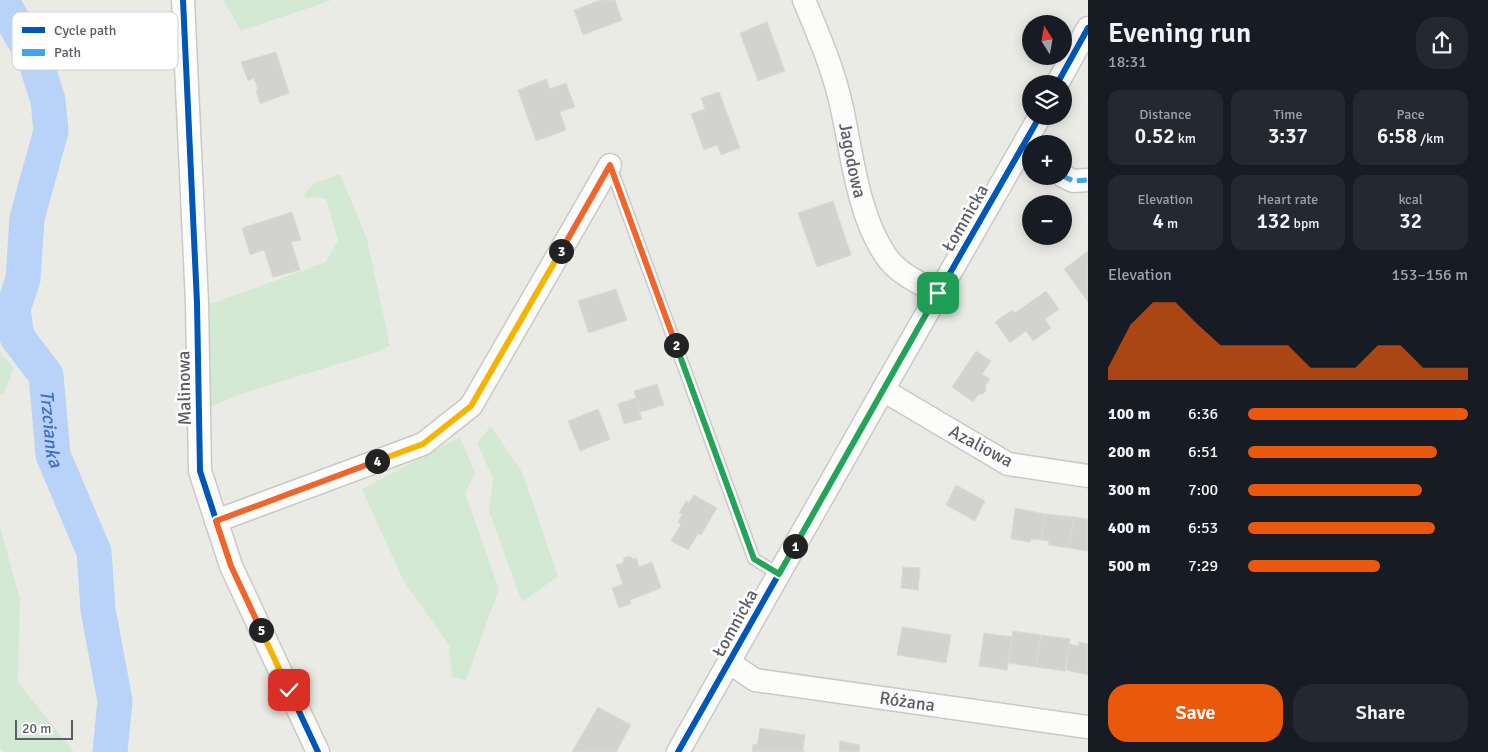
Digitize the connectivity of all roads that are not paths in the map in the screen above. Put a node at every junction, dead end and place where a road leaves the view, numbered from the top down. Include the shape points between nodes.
1 (183, 0) edge
2 (804, 0) edge
3 (1088, 28) edge
4 (1062, 75) edge
5 (1022, 161) edge
6 (610, 165) joint
7 (1072, 180) edge
8 (1088, 180) edge
9 (938, 293) junction
10 (882, 390) junction
11 (1088, 476) edge
12 (216, 521) junction
13 (779, 574) junction
14 (730, 663) junction
15 (1088, 727) edge
16 (318, 752) edge
17 (678, 752) edge

1 - 12 street, Malinowa via 197,303 200,471
2 - 9 street, Jagodowa via 821,39 841,103 854,173 871,228 886,257 909,278
3 - 4 street
5 - 9 street, Łomnicka
6 - 12 street via 471,406 423,444
6 - 13 lane via 754,559
7 - 8 street
9 - 10 street, Łomnicka
10 - 11 street, Azaliowa via 1008,464
10 - 13 street, Łomnicka
12 - 16 street, Malinowa via 231,566
13 - 14 street, Łomnicka
14 - 15 street, Różana via 755,680
14 - 17 street, Łomnicka

